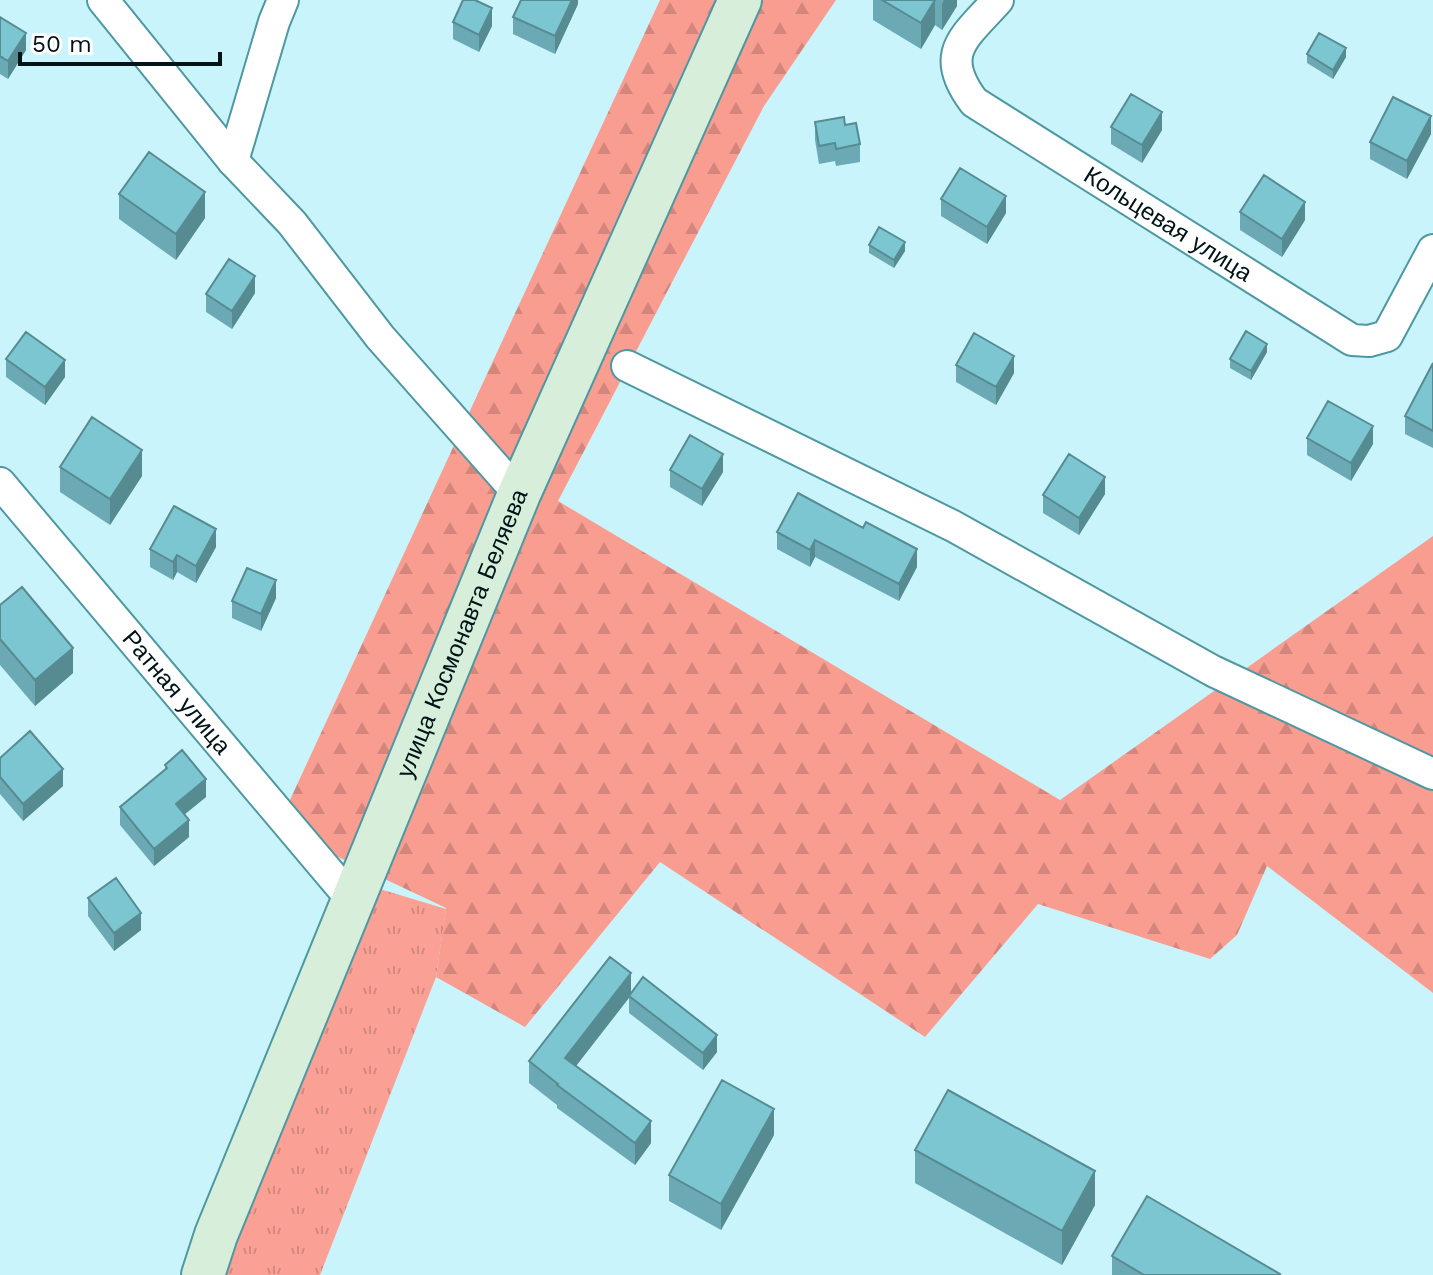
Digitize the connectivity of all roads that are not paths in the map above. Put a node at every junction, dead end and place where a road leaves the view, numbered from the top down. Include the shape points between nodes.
1 (103, 0) edge
2 (283, 0) edge
3 (740, 0) edge
4 (998, 0) edge
5 (233, 161) junction
6 (1433, 250) edge
7 (627, 366) dead end
8 (0, 483) edge
9 (519, 494) junction
10 (1433, 774) edge
11 (353, 901) junction
12 (203, 1275) edge

1 - 5 street
2 - 5 street
3 - 9 street, улица Космонавта Беляева
4 - 6 street, Кольцевая улица via 960,42 955,60 974,102 1352,340 1387,336
5 - 9 street via 292,223 380,337
7 - 10 street via 953,526 1213,671
8 - 11 street, Ратная улица
9 - 11 street, улица Космонавта Беляева
11 - 12 street, улица Космонавта Беляева

